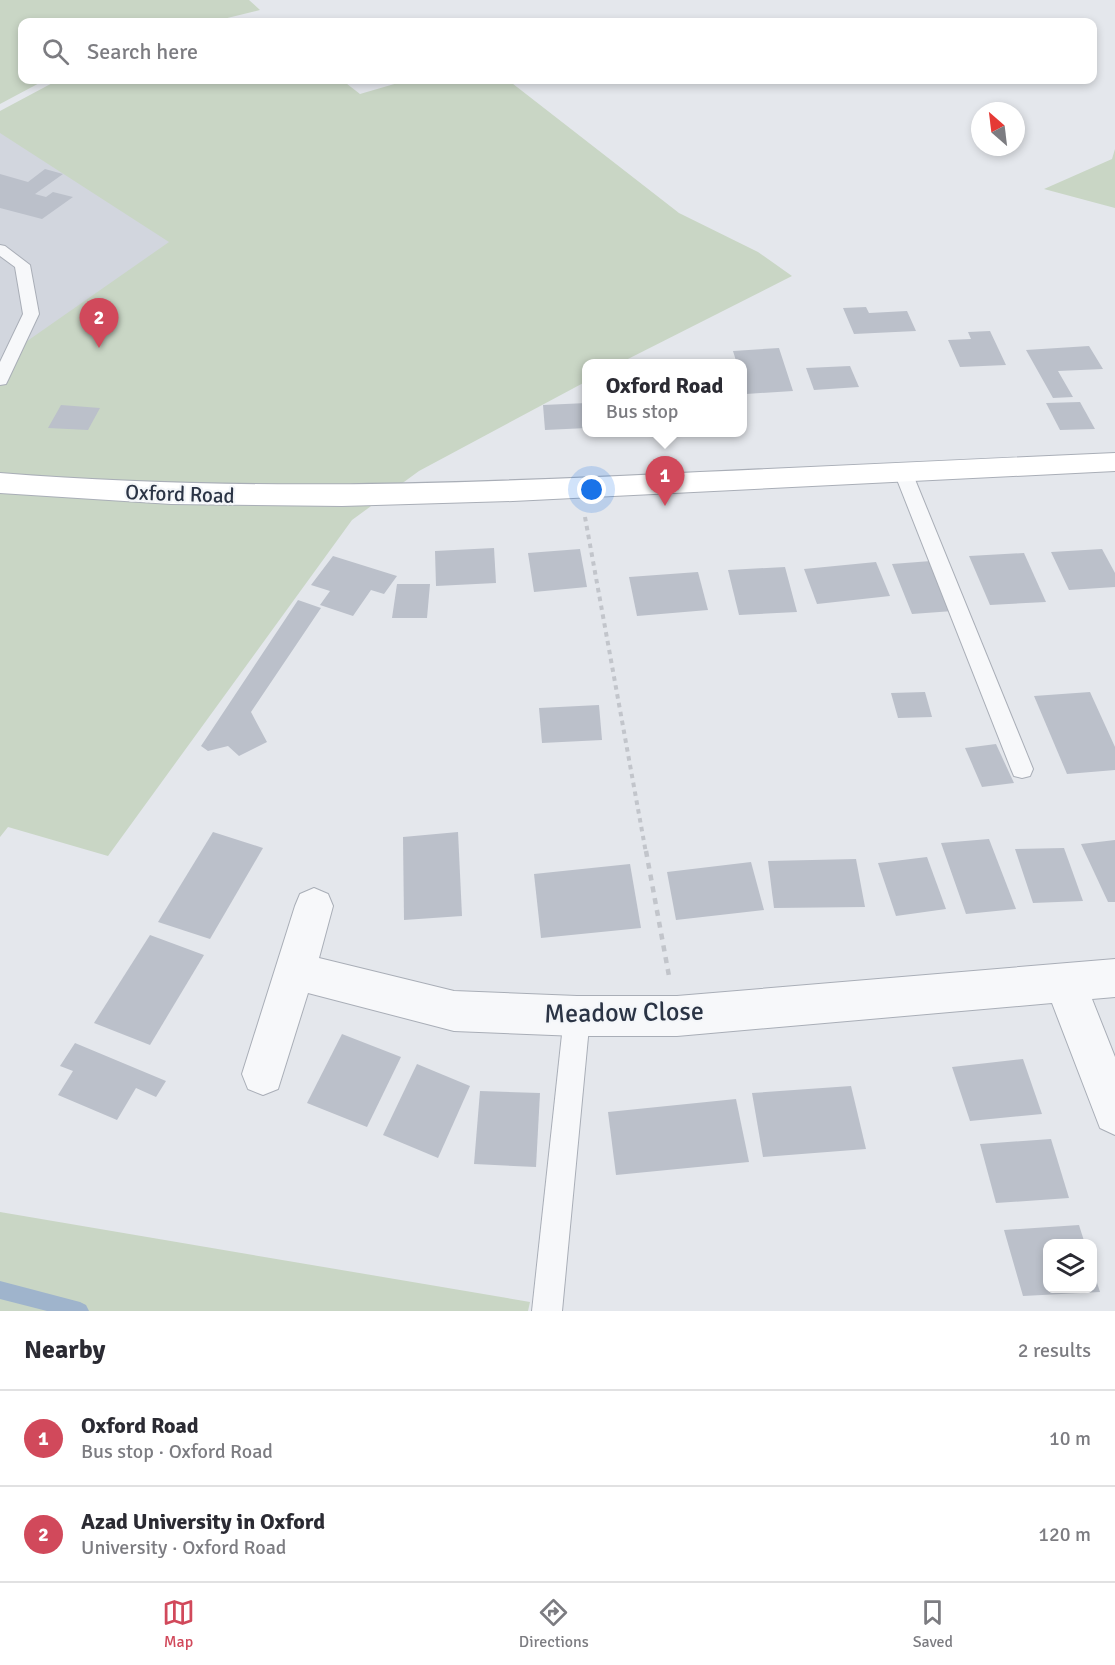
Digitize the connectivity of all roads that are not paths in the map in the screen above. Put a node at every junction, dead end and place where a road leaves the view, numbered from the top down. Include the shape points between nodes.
1 (0, 249) edge
2 (0, 380) edge
3 (1115, 462) edge
4 (903, 472) junction
5 (0, 483) edge
6 (1022, 769) dead end
7 (314, 906) dead end
8 (295, 971) junction
9 (1115, 978) edge
10 (1065, 982) junction
11 (577, 1016) junction
12 (263, 1074) dead end
13 (1115, 1113) edge
14 (547, 1311) edge

1 - 2 lane via 22,265 31,314
3 - 4 main road, Oxford Road
4 - 5 main road, Oxford Road via 579,490 292,498 162,495
4 - 6 lane
7 - 8 street
8 - 11 street, Meadow Close via 454,1011
8 - 12 street
9 - 10 street, Meadow Close
10 - 11 street, Meadow Close via 677,1016
10 - 13 street
11 - 14 lane

